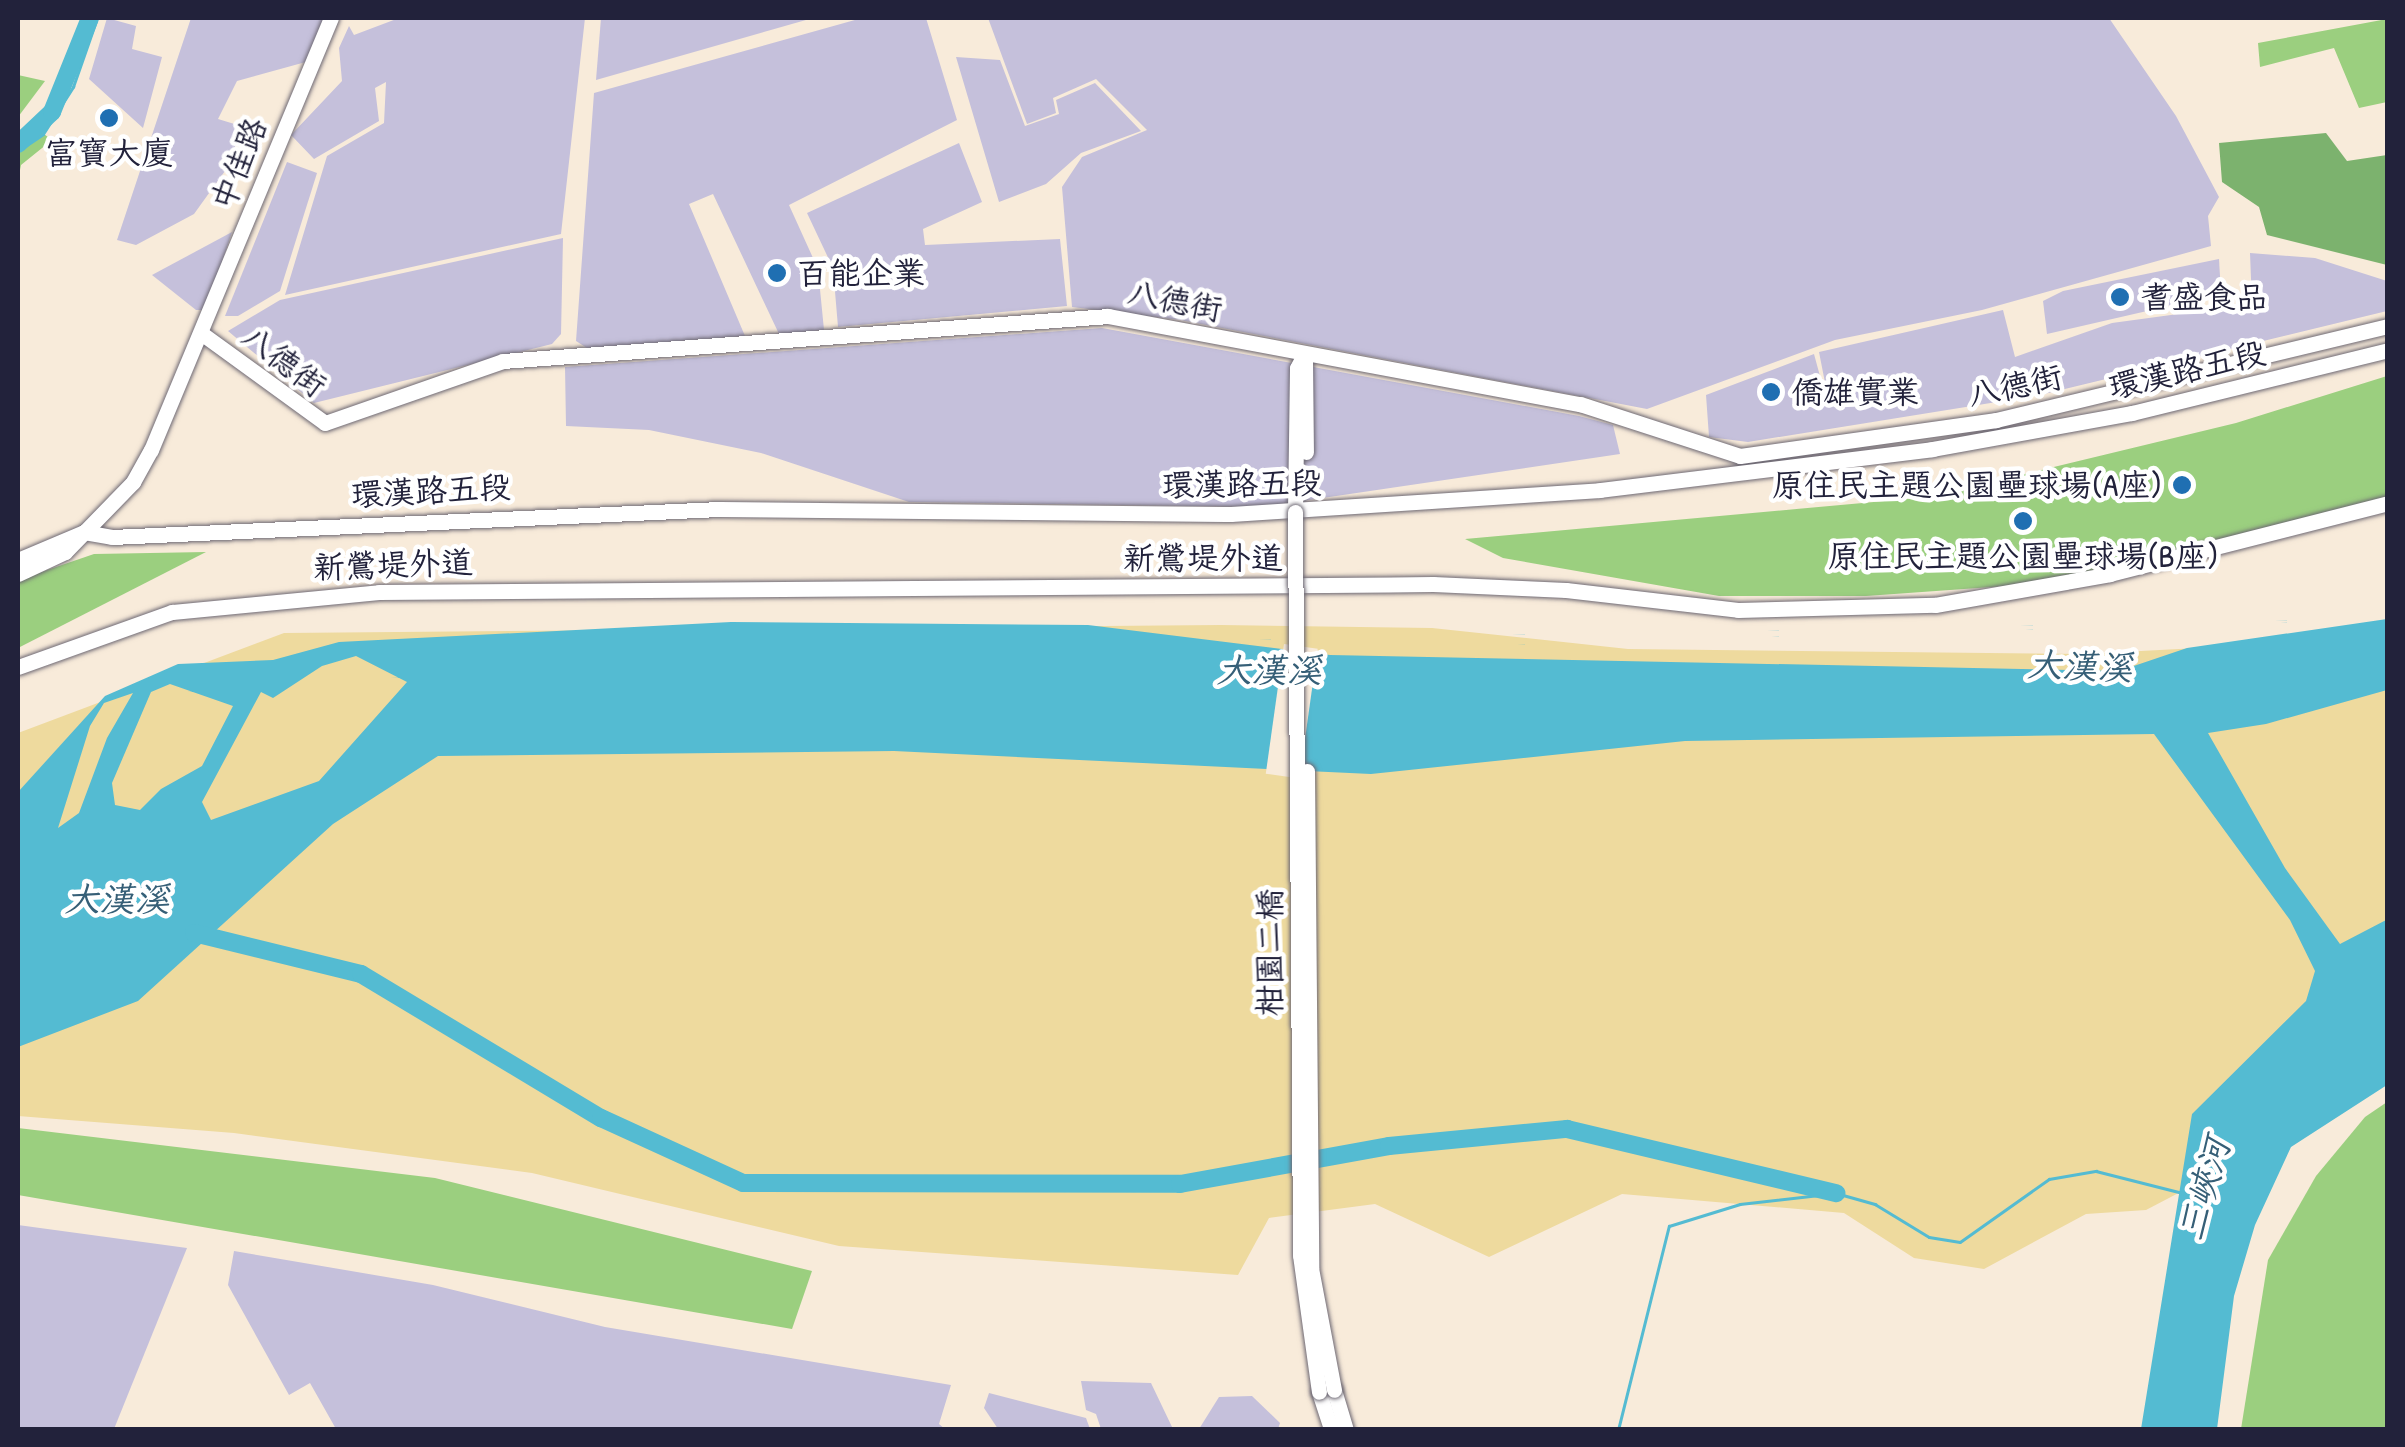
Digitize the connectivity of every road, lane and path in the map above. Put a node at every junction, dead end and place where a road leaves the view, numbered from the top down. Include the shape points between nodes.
1 (331, 18) edge
2 (2388, 326) edge
3 (201, 333) junction
4 (2388, 350) edge
5 (1304, 355) junction
6 (2388, 503) edge
7 (1300, 511) junction
8 (84, 532) junction
9 (18, 560) edge
10 (18, 574) edge
11 (18, 667) edge
12 (1326, 1391) junction
13 (1330, 1430) edge
14 (1346, 1430) edge

1 - 3 street, 中佳路
2 - 5 street, 八德街 via 1996,420 1756,455 1716,451 1580,404
3 - 5 street, 八德街 via 324,422 504,361 1108,316
3 - 8 street, 八德街 via 133,482
4 - 7 street, 環漢路五段 via 2132,413 1773,474
5 - 7 street, 柑園二橋 via 1297,368
6 - 11 street, 新鶯堤外道 via 2110,574 1935,605 1738,610 1566,590 1433,584 362,592 172,612
7 - 8 street, 環漢路五段 via 720,509 112,536
7 - 12 street, 柑園二橋, bridge via 1300,1255
8 - 9 street, 八德街
8 - 10 street, 八德街 via 65,552
12 - 13 street
12 - 14 street

